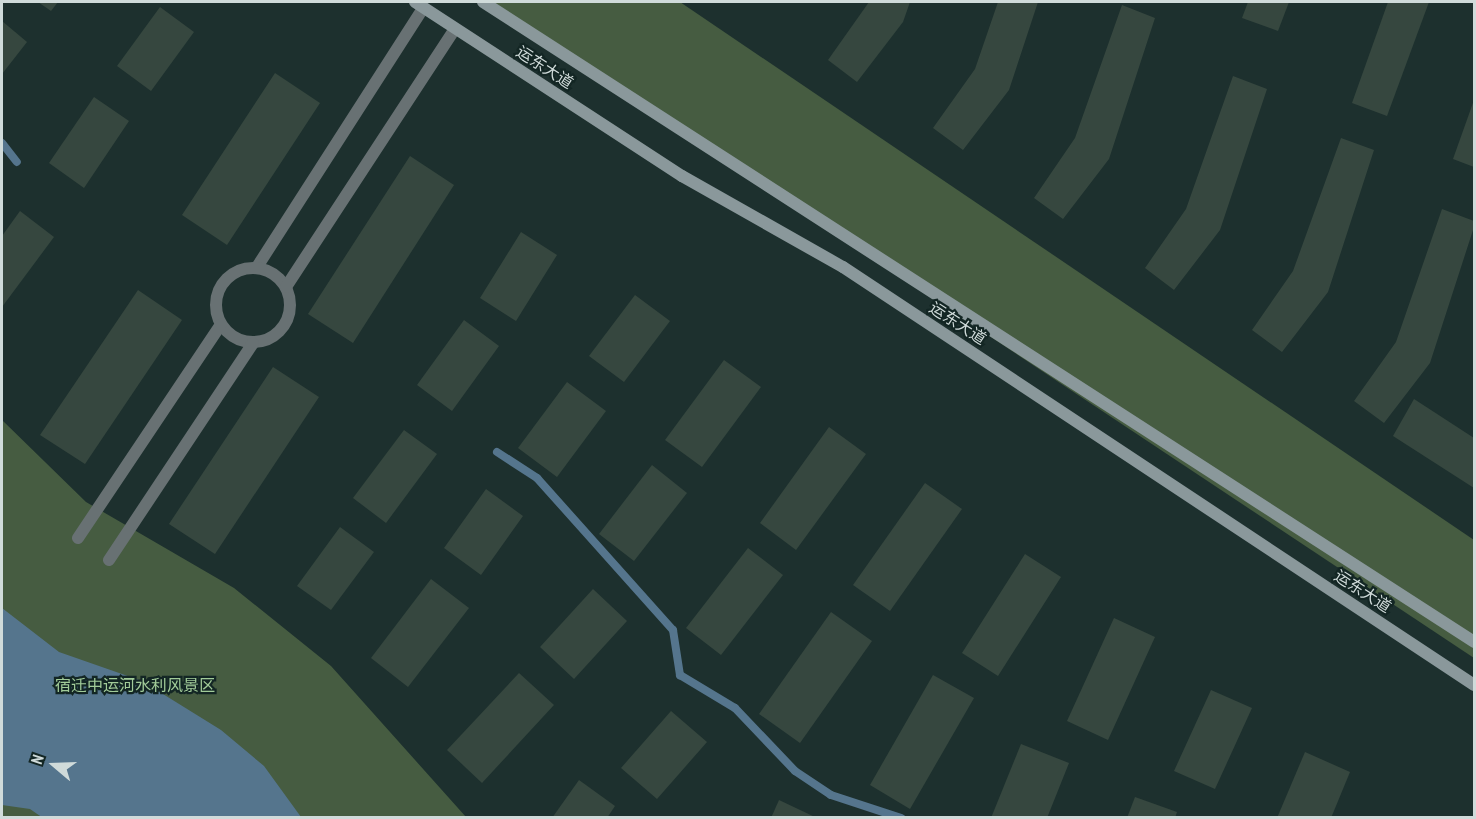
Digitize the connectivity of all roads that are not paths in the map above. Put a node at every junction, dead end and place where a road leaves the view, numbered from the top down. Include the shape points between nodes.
1 (483, 2) edge
2 (422, 4) edge
3 (455, 28) junction
4 (257, 267) junction
5 (286, 287) junction
6 (220, 324) junction
7 (253, 343) junction
8 (78, 538) dead end
9 (109, 560) dead end
10 (1474, 642) edge
11 (1474, 685) edge

1 - 10 main road, 运东大道
2 - 3 main road, 运东大道
2 - 4 street
3 - 5 street
3 - 11 main road, 运东大道 via 682,176 843,267
4 - 5 street
4 - 6 street via 225,279 215,301
5 - 7 street via 290,311 285,323 277,333
6 - 7 street via 240,340
6 - 8 street
7 - 9 street

